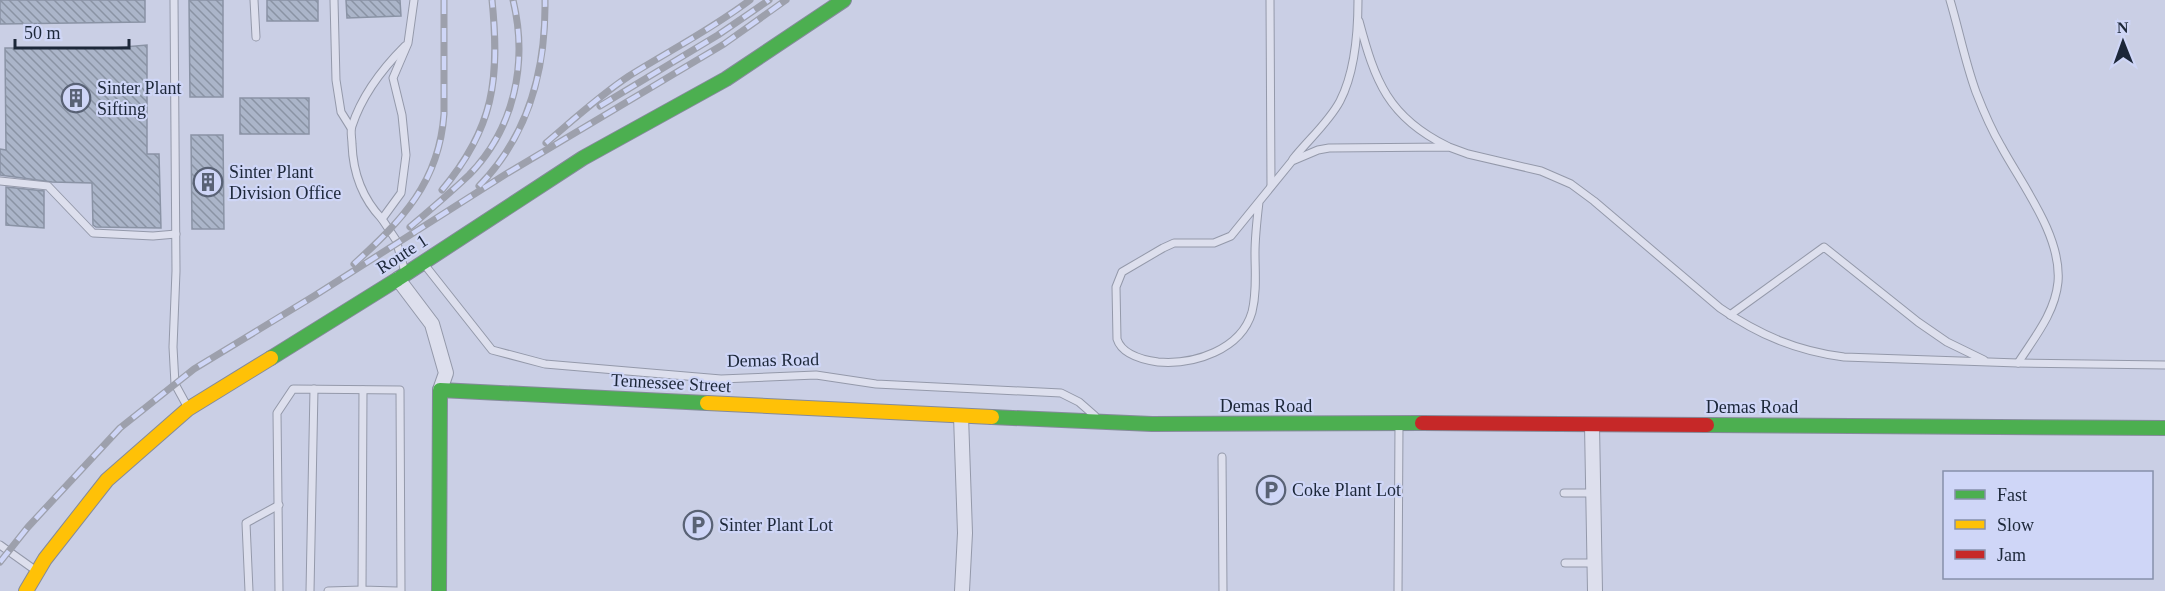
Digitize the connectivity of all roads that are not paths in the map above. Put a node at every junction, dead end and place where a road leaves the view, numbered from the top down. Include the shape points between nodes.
1 (174, 0) edge
2 (254, 0) edge
3 (334, 0) edge
4 (414, 0) edge
5 (844, 0) edge
6 (1270, 0) edge
7 (1358, 0) edge
8 (1950, 0) edge
9 (1358, 16) junction
10 (256, 37) dead end
11 (408, 42) junction
12 (351, 128) junction
13 (1449, 147) junction
14 (1292, 161) junction
15 (0, 181) edge
16 (1271, 187) junction
17 (1258, 202) junction
18 (382, 219) junction
19 (176, 234) junction
20 (423, 262) junction
21 (402, 276) junction
22 (1730, 315) junction
23 (1987, 362) junction
24 (2018, 363) junction
25 (2165, 365) edge
26 (314, 389) junction
27 (363, 390) junction
28 (440, 390) junction
29 (188, 409) junction
30 (961, 416) junction
31 (1101, 422) junction
32 (1399, 423) junction
33 (1592, 424) junction
34 (2165, 428) edge
35 (1222, 457) dead end
36 (1564, 494) dead end
37 (1593, 494) junction
38 (279, 505) junction
39 (0, 545) edge
40 (1565, 563) dead end
41 (1595, 563) junction
42 (37, 571) junction
43 (26, 591) edge
44 (249, 591) edge
45 (279, 591) edge
46 (310, 591) edge
47 (328, 591) edge
48 (332, 591) edge
49 (362, 591) edge
50 (397, 591) edge
51 (402, 591) edge
52 (439, 591) edge
53 (962, 591) edge
54 (1223, 591) edge
55 (1398, 591) edge
56 (1595, 591) edge

1 - 19 lane
2 - 10 lane
3 - 12 lane via 336,80 341,112
4 - 11 lane
5 - 20 street, Route 1 via 726,80 583,158
6 - 16 lane
7 - 9 lane
8 - 24 lane via 1976,92 2040,215 2058,265 2052,310
9 - 13 lane via 1373,66 1397,110 1415,128
9 - 14 lane via 1349,73 1340,100
11 - 12 lane via 383,68
11 - 18 lane via 393,78 406,155 401,194
12 - 18 lane via 360,188
13 - 14 lane via 1329,148
13 - 22 lane via 1541,171 1571,184
14 - 16 lane
15 - 19 lane via 48,186 93,233 153,237
16 - 17 lane
17 - 17 lane via 1232,236 1214,243 1174,243 1122,272 1116,286 1119,346 1140,358 1161,362 1195,359 1220,350 1237,337 1251,315 1254,301
18 - 21 lane via 396,240
19 - 29 lane via 174,366 176,384
20 - 21 street, Route 1
20 - 31 lane, Demas Road via 492,350 545,364 721,379 816,375 876,384 1061,393 1079,402
21 - 28 street via 432,324 446,373
21 - 29 street, Route 1
22 - 23 lane via 1764,335 1818,354
22 - 23 lane via 1824,247 1918,322
23 - 24 lane
24 - 25 lane
26 - 27 lane
26 - 38 lane via 293,389 277,413
26 - 46 lane
27 - 49 lane
27 - 51 lane via 400,390
28 - 30 street, Tennessee Street
28 - 52 street
29 - 42 street, Route 1 via 107,480
30 - 31 street, Tennessee Street
30 - 53 street via 965,533
31 - 32 street, Demas Road
32 - 33 street, Demas Road
32 - 55 lane
33 - 34 street, Demas Road
33 - 37 street
35 - 54 lane
36 - 37 lane
37 - 41 street
38 - 44 lane via 246,523
38 - 45 lane
39 - 42 lane
40 - 41 lane
41 - 56 street
42 - 43 street, Route 1
47 - 48 lane
48 - 49 lane
49 - 50 lane

